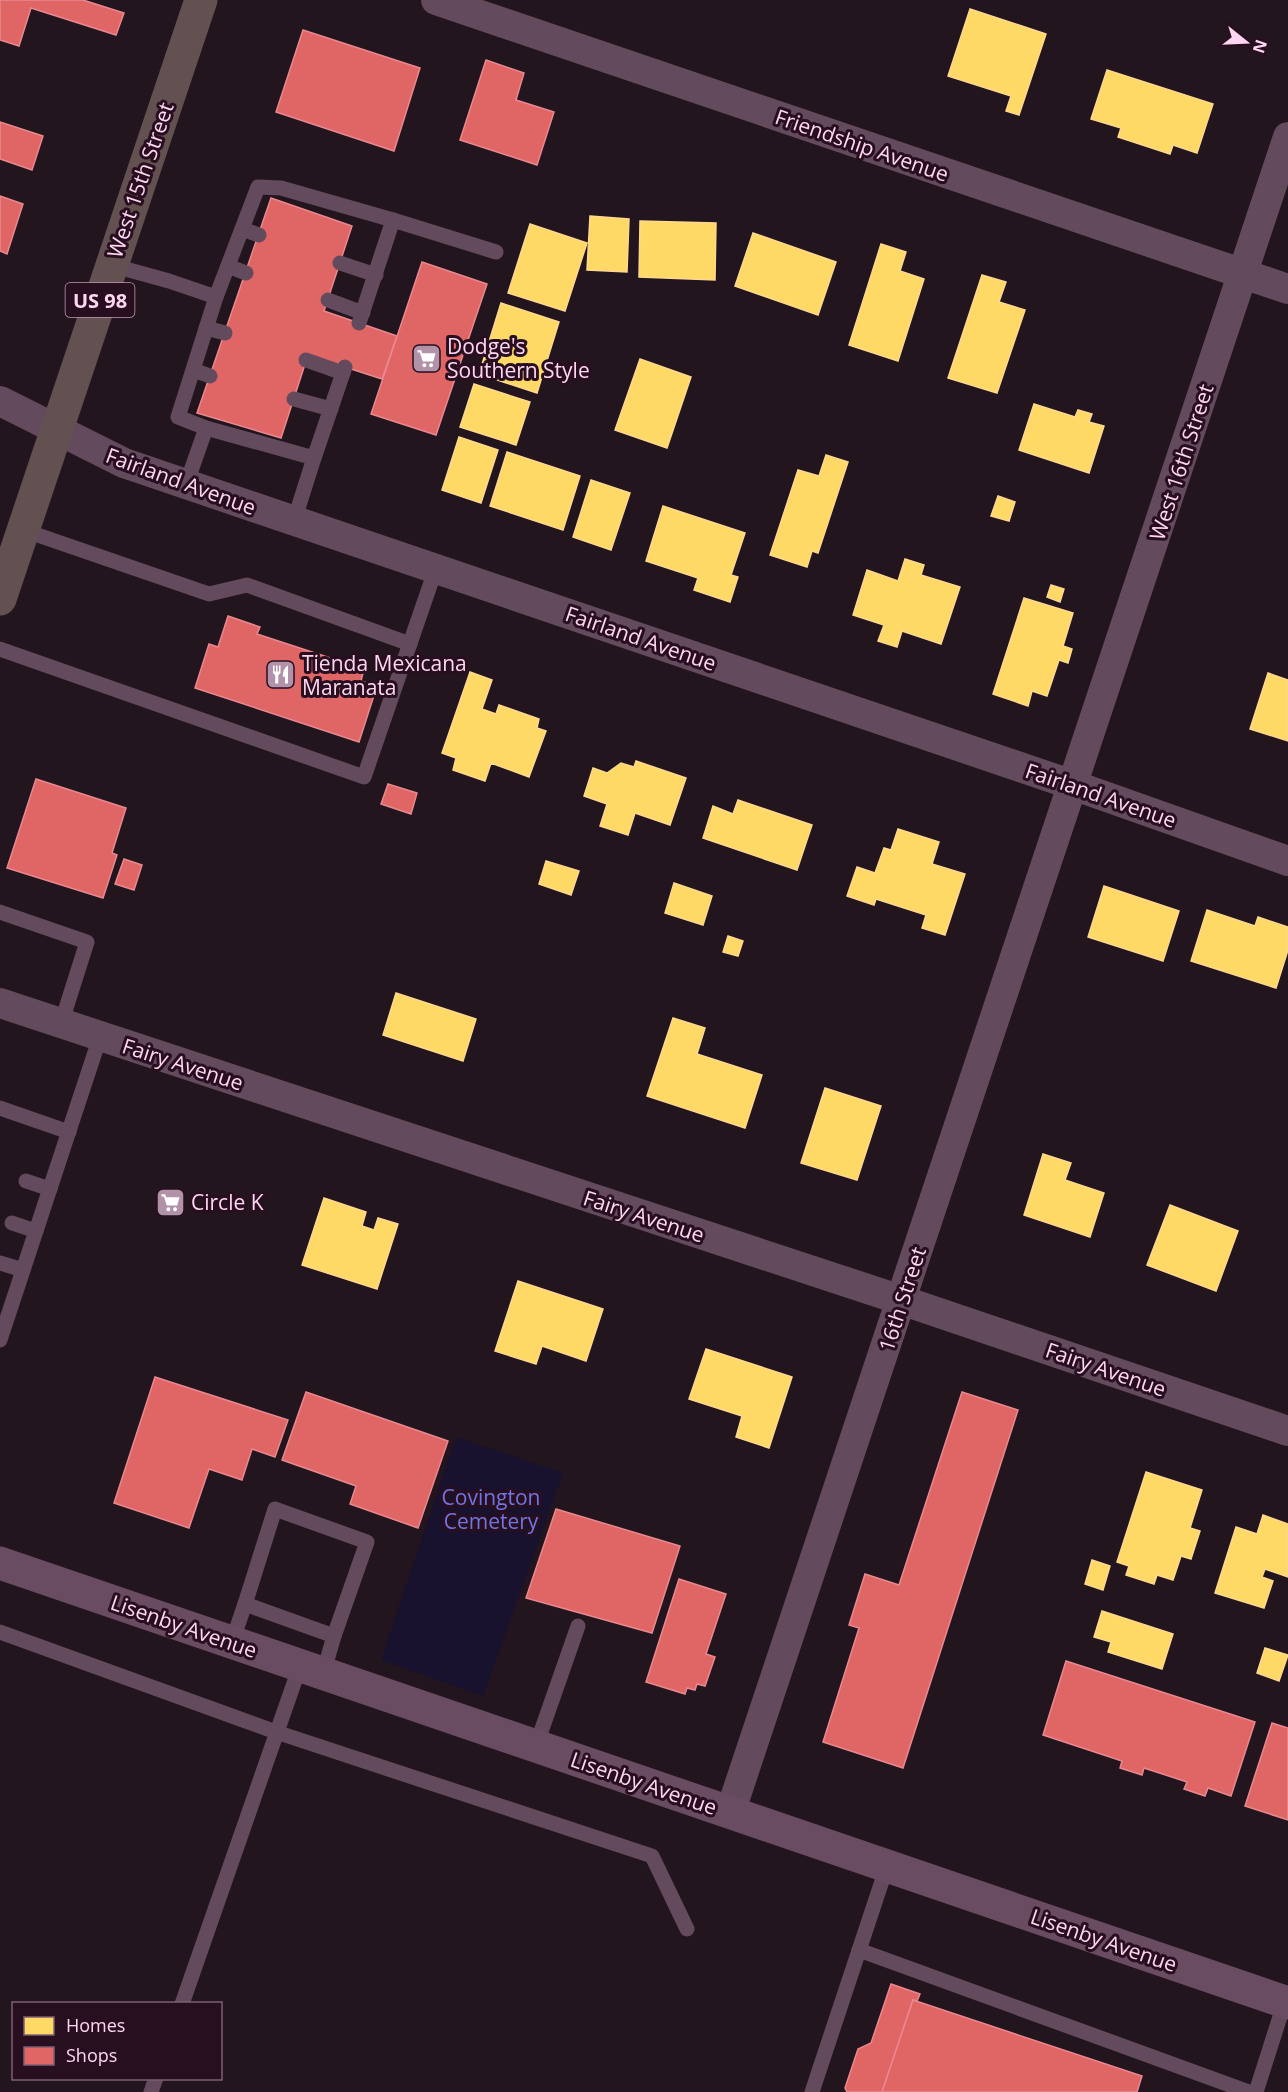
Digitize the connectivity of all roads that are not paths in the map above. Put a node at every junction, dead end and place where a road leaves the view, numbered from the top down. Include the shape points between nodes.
1 (201, 0) edge
2 (436, 0) edge
3 (1288, 138) edge
4 (393, 220) junction
5 (242, 229) junction
6 (258, 235) dead end
7 (496, 252) dead end
8 (340, 263) dead end
9 (111, 265) junction
10 (228, 266) junction
11 (246, 273) dead end
12 (1243, 274) junction
13 (376, 275) junction
14 (1288, 289) edge
15 (216, 297) junction
16 (328, 300) dead end
17 (206, 328) junction
18 (225, 333) dead end
19 (306, 360) dead end
20 (193, 370) junction
21 (210, 376) dead end
22 (294, 399) dead end
23 (0, 401) edge
24 (331, 409) junction
25 (206, 428) junction
26 (57, 429) junction
27 (314, 458) junction
28 (186, 485) junction
29 (294, 521) junction
30 (23, 530) junction
31 (436, 568) junction
32 (0, 599) edge
33 (410, 644) junction
34 (0, 649) edge
35 (1073, 785) junction
36 (1288, 861) edge
37 (0, 912) edge
38 (0, 1003) edge
39 (61, 1024) junction
40 (100, 1037) junction
41 (0, 1108) edge
42 (69, 1132) junction
43 (26, 1181) dead end
44 (50, 1189) junction
45 (12, 1223) dead end
46 (36, 1231) junction
47 (0, 1263) edge
48 (23, 1270) junction
49 (901, 1300) junction
50 (5, 1310) edge
51 (0, 1340) edge
52 (1288, 1431) edge
53 (0, 1563) edge
54 (245, 1604) junction
55 (578, 1626) dead end
56 (0, 1632) edge
57 (334, 1636) junction
58 (232, 1642) junction
59 (311, 1670) junction
60 (276, 1732) junction
61 (536, 1746) junction
62 (730, 1813) junction
63 (887, 1866) junction
64 (687, 1929) dead end
65 (859, 1950) junction
66 (183, 2002) edge
67 (1286, 2002) edge
68 (1232, 2089) edge
69 (812, 2092) edge
70 (1249, 2092) edge
71 (1256, 2092) edge

1 - 9 highway, West 15th Street / US 98
2 - 12 street, Friendship Avenue
3 - 12 street, West 16th Street
4 - 5 lane via 281,188 258,187
4 - 7 lane
4 - 13 lane
5 - 6 lane
5 - 10 lane
8 - 13 lane
9 - 15 lane
9 - 26 highway, West 15th Street / US 98
10 - 11 lane
10 - 15 lane
12 - 14 street, Friendship Avenue
12 - 35 street, West 16th Street
13 - 16 lane via 361,318
15 - 17 lane
17 - 18 lane
17 - 20 lane
19 - 24 lane via 344,370
20 - 21 lane
20 - 25 lane via 178,417
22 - 24 lane
23 - 26 street, Fairland Avenue
24 - 27 lane
25 - 27 lane
25 - 28 lane
26 - 28 street, Fairland Avenue via 124,463
26 - 30 highway, West 15th Street / US 98
27 - 29 lane
28 - 29 street, Fairland Avenue
29 - 31 street, Fairland Avenue
30 - 32 highway, West 15th Street / US 98
30 - 33 lane via 209,594 248,585
31 - 33 lane
31 - 35 street, Fairland Avenue
33 - 34 lane via 364,777
35 - 36 street, Fairland Avenue
35 - 49 street, 16th Street
37 - 39 lane via 87,942
38 - 39 street, Fairy Avenue
39 - 40 street, Fairy Avenue
40 - 42 lane
40 - 49 street, Fairy Avenue
41 - 42 lane
42 - 44 lane
43 - 44 lane
44 - 46 lane
45 - 46 lane
46 - 48 lane
47 - 48 lane
48 - 50 lane
49 - 52 street, Fairy Avenue
49 - 62 street, 16th Street
50 - 51 lane
53 - 58 main road, Lisenby Avenue
54 - 57 lane
54 - 57 lane via 275,1509 367,1542
54 - 58 lane
55 - 61 lane
56 - 60 lane
57 - 59 lane
58 - 59 main road, Lisenby Avenue
59 - 60 lane
59 - 61 main road, Lisenby Avenue
60 - 64 lane via 652,1856
60 - 66 lane
61 - 62 main road, Lisenby Avenue
62 - 63 main road, Lisenby Avenue
63 - 65 lane
63 - 67 main road, Lisenby Avenue
65 - 68 lane
65 - 69 lane
67 - 71 lane
68 - 70 lane

